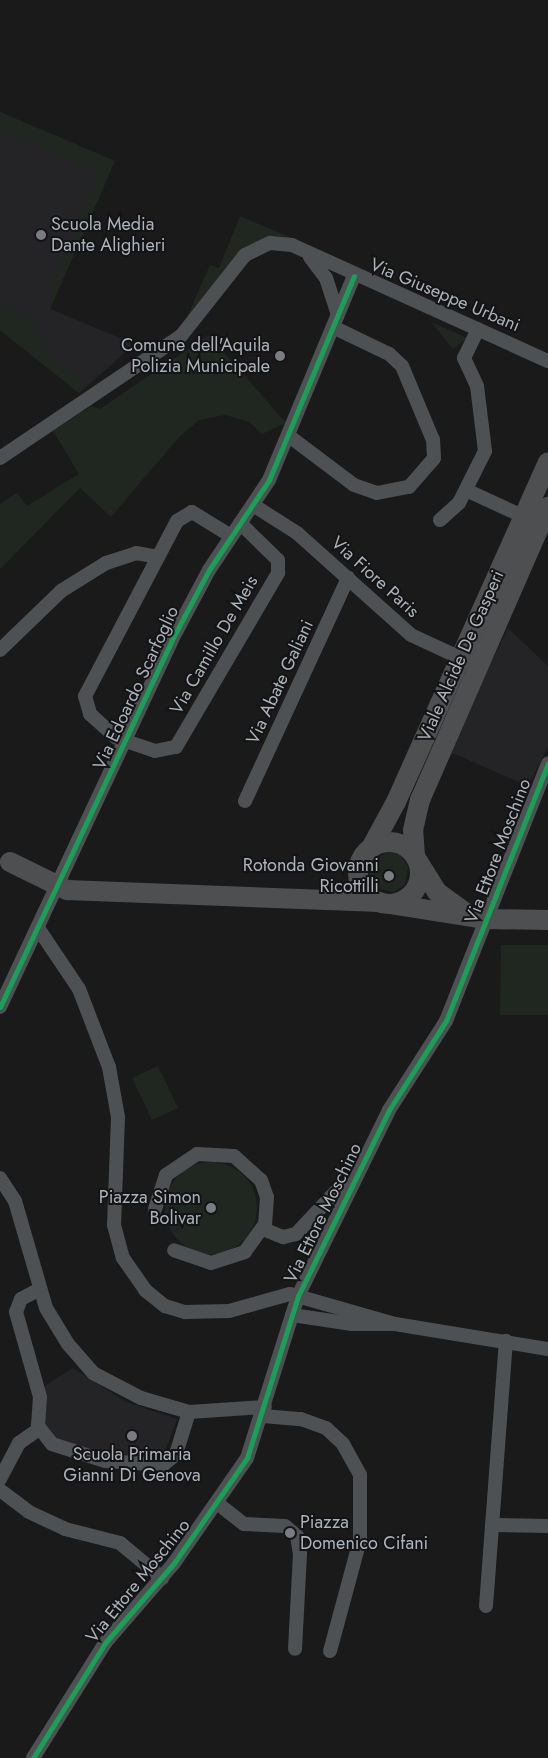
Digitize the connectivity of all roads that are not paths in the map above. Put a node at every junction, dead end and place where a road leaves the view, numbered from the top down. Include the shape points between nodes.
1 (300, 249) junction
2 (354, 276) junction
3 (335, 320) junction
4 (478, 329) junction
5 (548, 361) edge
6 (289, 436) junction
7 (0, 458) edge
8 (548, 462) edge
9 (466, 490) junction
10 (253, 505) junction
11 (540, 519) edge
12 (440, 520) dead end
13 (240, 523) junction
14 (231, 536) junction
15 (158, 557) junction
16 (348, 578) junction
17 (0, 650) edge
18 (469, 662) junction
19 (125, 743) junction
20 (548, 763) edge
21 (246, 801) dead end
22 (371, 848) junction
23 (5, 860) edge
24 (417, 860) junction
25 (358, 872) junction
26 (61, 882) junction
27 (320, 900) junction
28 (385, 903) junction
29 (482, 918) junction
30 (548, 920) edge
31 (38, 928) junction
32 (0, 1007) edge
33 (0, 1178) edge
34 (350, 1186) junction
35 (155, 1209) dead end
36 (263, 1229) junction
37 (174, 1250) dead end
38 (38, 1290) junction
39 (298, 1296) junction
40 (292, 1315) junction
41 (395, 1324) junction
42 (506, 1341) junction
43 (548, 1349) edge
44 (188, 1412) junction
45 (264, 1412) junction
46 (39, 1429) junction
47 (0, 1479) edge
48 (0, 1490) edge
49 (217, 1503) junction
50 (492, 1525) junction
51 (548, 1526) edge
52 (162, 1578) junction
53 (486, 1606) dead end
54 (294, 1649) dead end
55 (330, 1651) dead end
56 (33, 1758) edge

1 - 2 street, Via Giuseppe Urbani
1 - 3 street via 326,278
1 - 7 street, Via Giuseppe Urbani via 276,243 251,250 187,331
2 - 3 street, Via Edoardo Scarfoglio
2 - 4 street, Via Giuseppe Urbani
3 - 6 street, Via Edoardo Scarfoglio
3 - 6 street via 385,351 402,366 434,443 434,458 409,487 377,493 354,484
4 - 5 street, Via Giuseppe Urbani
4 - 9 street via 464,358 477,386 485,449
6 - 10 street, Via Edoardo Scarfoglio
8 - 11 main road, Viale Alcide De Gasperi
9 - 11 street
9 - 12 street via 455,508
10 - 13 street, Via Edoardo Scarfoglio
10 - 16 street, Via Fiore Paris via 291,528
11 - 18 main road, Viale Alcide De Gasperi
13 - 14 street, Via Edoardo Scarfoglio
13 - 19 street, Via Camillo De Meis via 277,558 279,572 176,747 155,751
14 - 15 street via 187,512 177,521
14 - 19 street, Via Edoardo Scarfoglio via 176,632
15 - 17 street via 136,553 106,563 61,591
15 - 19 street via 86,696 95,720
16 - 18 street, Via Fiore Paris via 411,635
16 - 21 street, Via Abate Galiani
18 - 22 main road, Viale Alcide De Gasperi
18 - 24 main road, Viale Alcide De Gasperi via 418,806
19 - 26 street, Via Edoardo Scarfoglio
20 - 29 street, Via Ettore Moschino
22 - 24 main road via 395,842
22 - 25 main road
23 - 26 main road
24 - 28 main road via 419,880 411,894
24 - 29 main road via 442,896
25 - 27 main road via 333,896
25 - 28 main road via 367,894
26 - 27 main road via 96,888
26 - 31 street, Via Edoardo Scarfoglio
27 - 28 main road
28 - 29 main road
29 - 30 main road
29 - 34 street, Via Ettore Moschino via 442,1031 390,1110
31 - 32 street, Via Edoardo Scarfoglio
31 - 39 street via 79,989 109,1067 118,1117 114,1225 123,1258 138,1283 158,1302 185,1312 229,1311 287,1294
33 - 38 street via 15,1201
34 - 36 street via 341,1186 296,1234 283,1237
34 - 39 street, Via Ettore Moschino
35 - 36 street via 161,1184 180,1162 196,1154 225,1153 250,1166 261,1180 268,1206
36 - 37 street via 245,1252 220,1263 194,1260
38 - 44 street via 68,1344 93,1373 142,1398
38 - 46 street via 21,1299 16,1309 40,1397
39 - 40 street, Via Ettore Moschino
39 - 41 street
40 - 41 street via 352,1324
40 - 45 street, Via Ettore Moschino
41 - 42 street
42 - 43 street
42 - 50 street
44 - 45 street
44 - 46 street via 176,1454 158,1466 89,1458 52,1444
45 - 49 street, Via Ettore Moschino via 247,1458
45 - 55 street via 326,1428 349,1452 360,1475 360,1540
46 - 47 street via 19,1443
48 - 52 street via 58,1526 117,1542
49 - 52 street, Via Ettore Moschino
49 - 54 street via 244,1524 285,1526 296,1536 300,1554
50 - 51 street
50 - 53 street
52 - 56 street, Via Ettore Moschino via 105,1643

